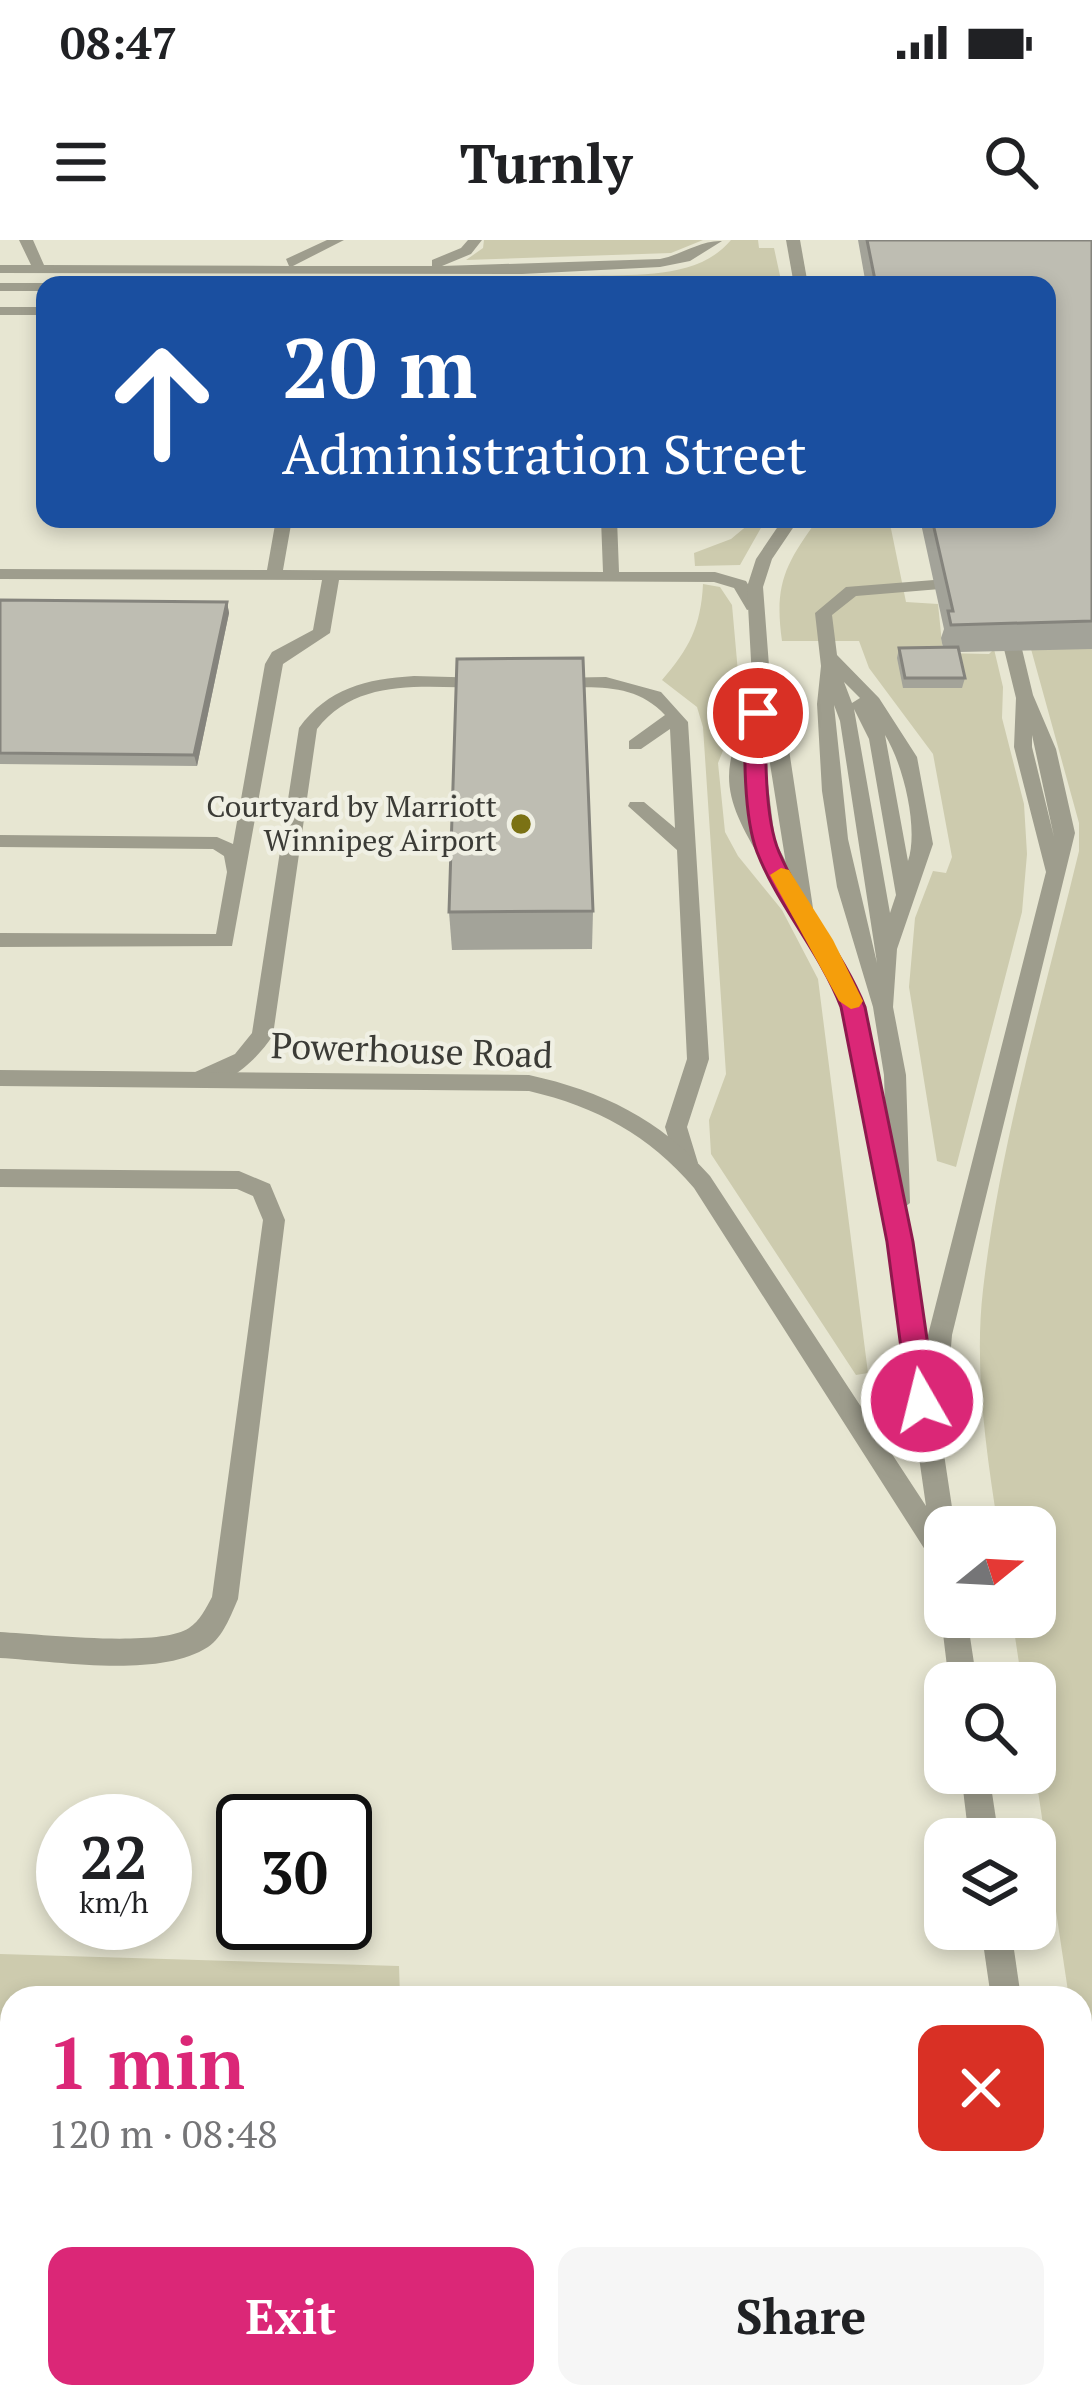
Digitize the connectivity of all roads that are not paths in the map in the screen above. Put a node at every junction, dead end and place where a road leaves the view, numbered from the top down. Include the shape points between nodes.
1 (26, 240) edge
2 (337, 240) edge
3 (475, 240) edge
4 (793, 240) edge
5 (715, 242) edge
6 (404, 268) junction
7 (0, 269) edge
8 (39, 269) junction
9 (244, 269) junction
10 (799, 276) edge
11 (0, 286) edge
12 (36, 287) edge
13 (0, 311) edge
14 (36, 311) edge
15 (282, 528) edge
16 (609, 528) edge
17 (785, 528) edge
18 (0, 574) edge
19 (274, 575) junction
20 (331, 576) junction
21 (611, 577) junction
22 (934, 584) edge
23 (753, 606) junction
24 (1013, 649) edge
25 (829, 655) junction
26 (761, 679) junction
27 (516, 683) edge
28 (540, 683) edge
29 (676, 716) junction
30 (635, 745) dead end
31 (637, 806) dead end
32 (0, 841) edge
33 (688, 849) junction
34 (237, 874) junction
35 (804, 910) junction
36 (0, 940) edge
37 (888, 958) junction
38 (884, 1007) junction
39 (0, 1078) edge
40 (201, 1079) junction
41 (687, 1163) junction
42 (0, 1178) edge
43 (900, 1242) junction
44 (933, 1480) junction
45 (937, 1506) edge
46 (924, 1522) edge
47 (0, 1646) edge
48 (999, 1950) edge
49 (1004, 1986) edge

1 - 8 street
2 - 9 street via 300,260
3 - 6 street via 448,260
4 - 10 street
5 - 6 street via 686,258 643,265
6 - 9 street
7 - 8 street
8 - 9 street
11 - 12 street
13 - 14 street
15 - 19 street
16 - 21 street
17 - 23 street via 764,559
18 - 19 street
19 - 20 street
20 - 21 street
20 - 34 street via 321,633 274,664
21 - 23 street via 725,578 747,591
22 - 25 street via 841,596 823,613
23 - 26 street
24 - 44 street via 1066,825 940,1335
25 - 37 street via 850,722
25 - 37 street via 873,702 908,757 923,844
25 - 38 street via 822,717 860,948
26 - 35 street
26 - 35 street via 756,767 771,860
27 - 40 street via 364,686 315,716 262,1035 243,1060
28 - 29 street via 634,686 656,694
29 - 30 street
29 - 33 street
31 - 33 street
32 - 34 street via 218,843 233,853
33 - 41 street via 698,1059 676,1127
34 - 36 street via 225,941
35 - 43 street via 853,1007
37 - 38 street
38 - 43 street via 895,1076
39 - 40 street, Powerhouse Road
40 - 41 street, Powerhouse Road via 530,1083 624,1113
41 - 46 street, Powerhouse Road
42 - 47 street via 239,1180 262,1190 274,1220 217,1615 197,1638 163,1648
43 - 44 street
44 - 45 street
48 - 49 street

